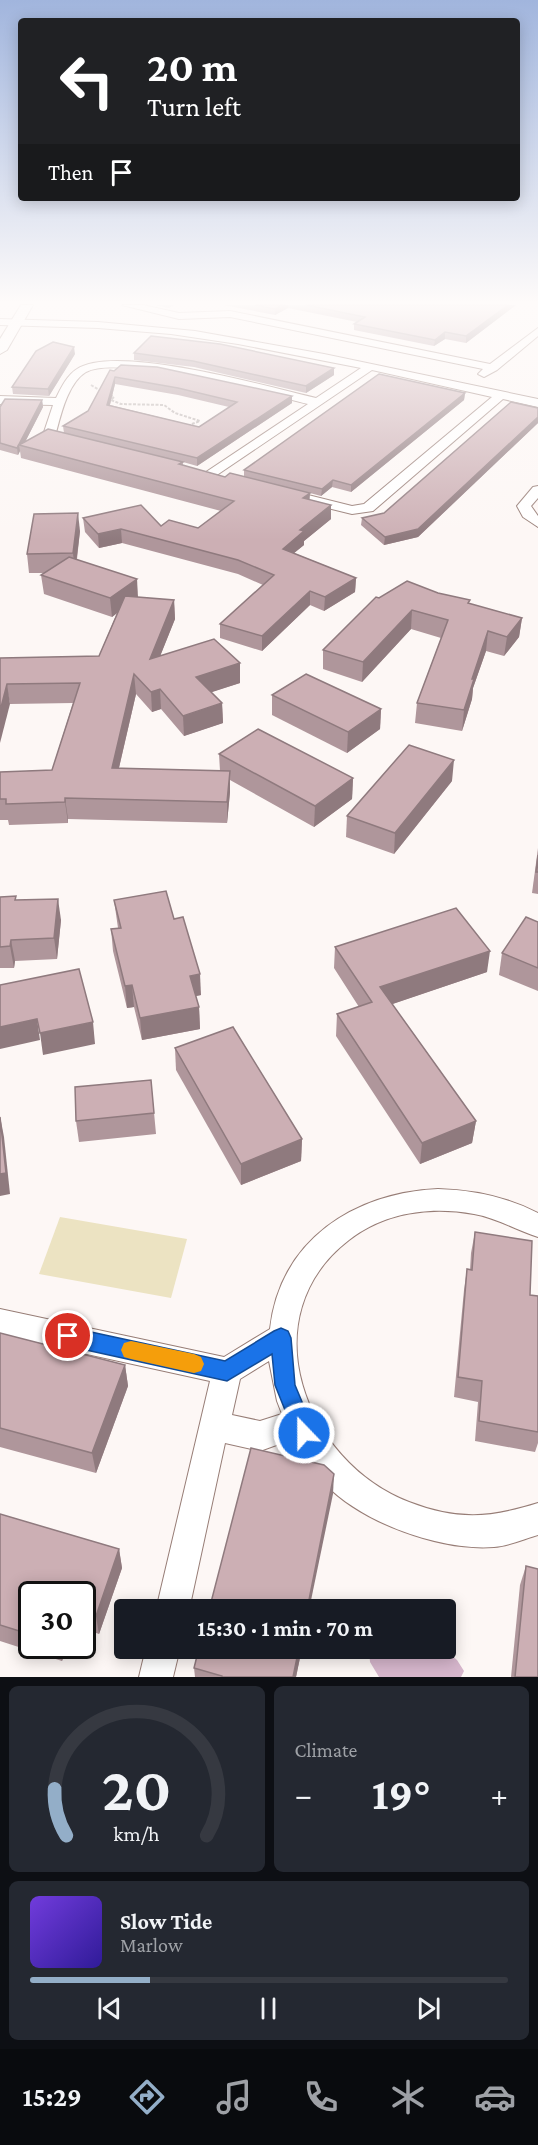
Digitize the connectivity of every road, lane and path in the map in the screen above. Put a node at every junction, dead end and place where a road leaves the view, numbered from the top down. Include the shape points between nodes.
1 (73, 383) edge
2 (232, 383) edge
3 (345, 383) edge
4 (444, 383) edge
5 (474, 383) edge
6 (91, 384) dead end
7 (468, 388) junction
8 (501, 395) junction
9 (0, 400) edge
10 (111, 400) junction
11 (104, 401) edge
12 (60, 402) junction
13 (316, 402) junction
14 (538, 403) edge
15 (176, 429) edge
16 (83, 444) edge
17 (232, 481) edge
18 (538, 490) edge
19 (276, 491) edge
20 (538, 523) edge
21 (538, 1226) edge
22 (0, 1322) edge
23 (281, 1338) junction
24 (227, 1371) junction
25 (300, 1422) junction
26 (214, 1426) junction
27 (538, 1519) edge
28 (175, 1599) edge
29 (160, 1659) edge
30 (156, 1677) edge

1 - 12 street
2 - 13 street
3 - 13 street
4 - 7 street
5 - 7 street
6 - 10 path via 103,395 114,396
7 - 8 street
8 - 14 street
8 - 19 street via 368,507 352,510
9 - 12 street
10 - 11 path
10 - 15 path via 121,404 164,405 200,421
12 - 16 street via 49,435
13 - 17 street via 205,474
18 - 20 street via 524,506
21 - 23 street via 519,1215 474,1201 428,1198 384,1207 345,1226 313,1255 291,1293
22 - 24 street
23 - 24 street
23 - 25 street via 285,1385
24 - 26 street
25 - 26 street via 260,1436
25 - 27 street via 304,1433 338,1475 384,1508 438,1527 494,1531
26 - 28 street
29 - 30 street

